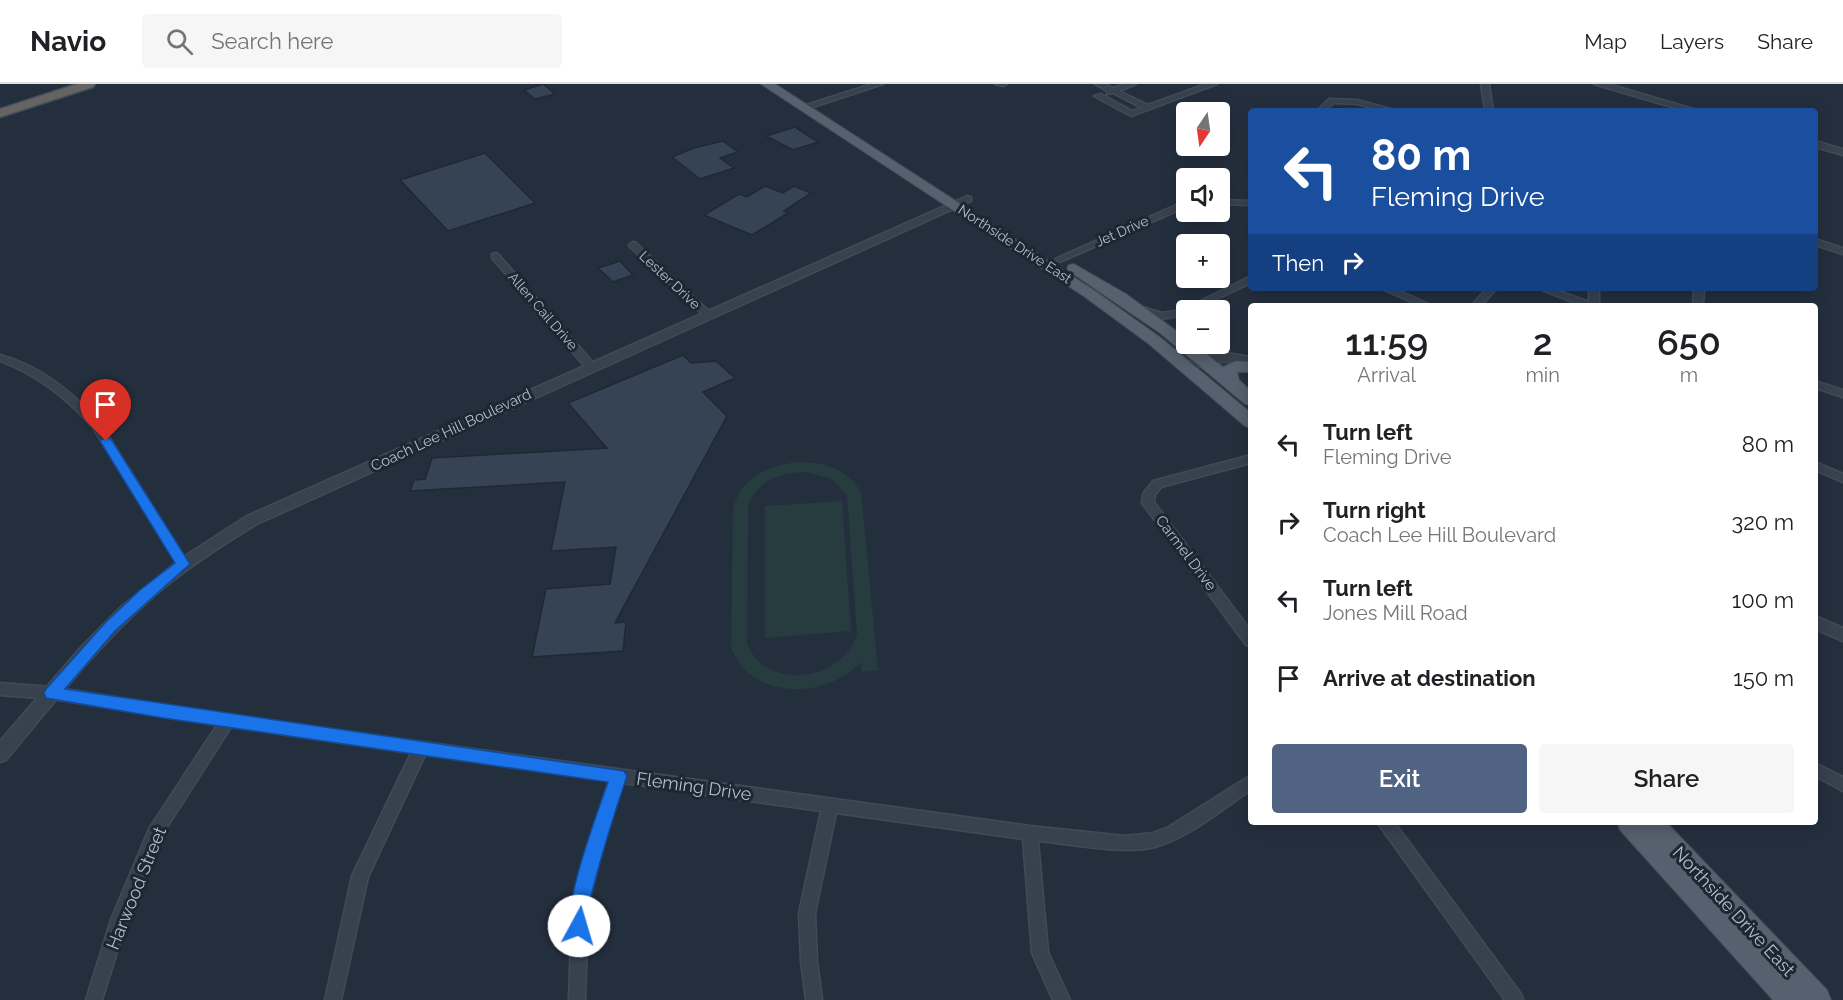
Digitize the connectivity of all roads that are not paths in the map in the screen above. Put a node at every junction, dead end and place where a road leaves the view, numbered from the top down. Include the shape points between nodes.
1 (64, 84) edge
2 (89, 84) edge
3 (767, 84) edge
4 (782, 84) edge
5 (879, 84) edge
6 (999, 84) edge
7 (1003, 84) edge
8 (1099, 84) edge
9 (1132, 84) edge
10 (1213, 84) edge
11 (1485, 84) edge
12 (1598, 84) edge
13 (1113, 91) junction
14 (0, 105) edge
15 (809, 106) junction
16 (1149, 108) junction
17 (1324, 108) edge
18 (1382, 108) edge
19 (1489, 108) edge
20 (1684, 108) edge
21 (0, 113) edge
22 (1818, 145) edge
23 (1843, 152) edge
24 (960, 201) junction
25 (1230, 202) edge
26 (1248, 203) edge
27 (1176, 208) edge
28 (1818, 243) edge
29 (633, 245) dead end
30 (1843, 251) edge
31 (495, 256) dead end
32 (1059, 259) junction
33 (1248, 280) edge
34 (1392, 291) edge
35 (1489, 291) edge
36 (1550, 291) edge
37 (1209, 300) edge
38 (1421, 303) edge
39 (1479, 303) edge
40 (1584, 303) edge
41 (1136, 308) junction
42 (707, 314) junction
43 (1176, 314) edge
44 (1176, 318) edge
45 (1171, 332) junction
46 (0, 358) edge
47 (1204, 359) junction
48 (1248, 361) edge
49 (1186, 366) junction
50 (591, 367) junction
51 (1248, 367) edge
52 (1231, 382) junction
53 (1818, 385) edge
54 (1843, 394) edge
55 (1248, 397) edge
56 (1248, 420) edge
57 (1248, 460) edge
58 (1818, 467) edge
59 (1843, 478) edge
60 (183, 564) junction
61 (1818, 623) edge
62 (1843, 634) edge
63 (1248, 637) edge
64 (0, 689) edge
65 (52, 693) junction
66 (228, 721) junction
67 (421, 748) junction
68 (0, 754) edge
69 (1818, 771) edge
70 (618, 776) junction
71 (1248, 784) edge
72 (1843, 784) edge
73 (830, 804) junction
74 (1387, 825) edge
75 (1632, 825) edge
76 (1653, 825) edge
77 (1030, 832) junction
78 (93, 1000) edge
79 (333, 1000) edge
80 (577, 1000) edge
81 (814, 1000) edge
82 (1062, 1000) edge
83 (1515, 1000) edge
84 (1792, 1000) edge
85 (1818, 1000) edge

1 - 14 highway
2 - 21 highway
3 - 15 main road, Northside Drive East
4 - 15 main road, Northside Drive East
5 - 15 street
6 - 7 street
8 - 13 street
9 - 13 street
10 - 16 street
11 - 19 street
12 - 20 street
13 - 16 street
13 - 16 street via 1098,96 1131,114
15 - 24 main road, Northside Drive East
17 - 18 street via 1332,101
22 - 23 street
24 - 32 main road, Northside Drive East
24 - 42 street, Coach Lee Hill Boulevard
24 - 49 main road, Northside Drive East
25 - 26 street
27 - 32 street, Jet Drive
28 - 30 street
29 - 42 street, Lester Drive
31 - 50 street, Allen Cail Drive
32 - 41 main road, Northside Drive East
33 - 37 street
34 - 38 street
35 - 39 street
36 - 40 street
41 - 43 street via 1161,316
41 - 45 main road, Northside Drive East
42 - 50 street, Coach Lee Hill Boulevard
44 - 45 street via 1170,325
45 - 47 main road, Northside Drive East
46 - 60 street via 37,373 80,405
47 - 48 street via 1229,356
47 - 49 street
47 - 52 main road, Northside Drive East
49 - 56 main road, Northside Drive East
50 - 60 street, Coach Lee Hill Boulevard via 252,520
51 - 52 main road via 1231,368
52 - 55 main road, Northside Drive East
53 - 54 street
57 - 63 street, Carmel Drive via 1157,484 1148,503
58 - 59 street
60 - 65 street, Coach Lee Hill Boulevard via 110,627
61 - 62 street
64 - 65 street, Fleming Drive
65 - 66 street, Fleming Drive
65 - 68 street, Coach Lee Hill Boulevard
66 - 67 street, Fleming Drive
66 - 78 street, Harwood Street via 154,834 120,917
67 - 70 street, Fleming Drive
67 - 79 street via 360,876
69 - 72 street
70 - 73 street, Fleming Drive
70 - 80 street via 580,905
71 - 77 street, Fleming Drive via 1172,833 1153,840 1125,843
73 - 77 street, Fleming Drive
73 - 81 street via 807,913
74 - 83 street
75 - 84 main road, Northside Drive East
76 - 85 main road, Northside Drive East
77 - 82 street via 1040,953

